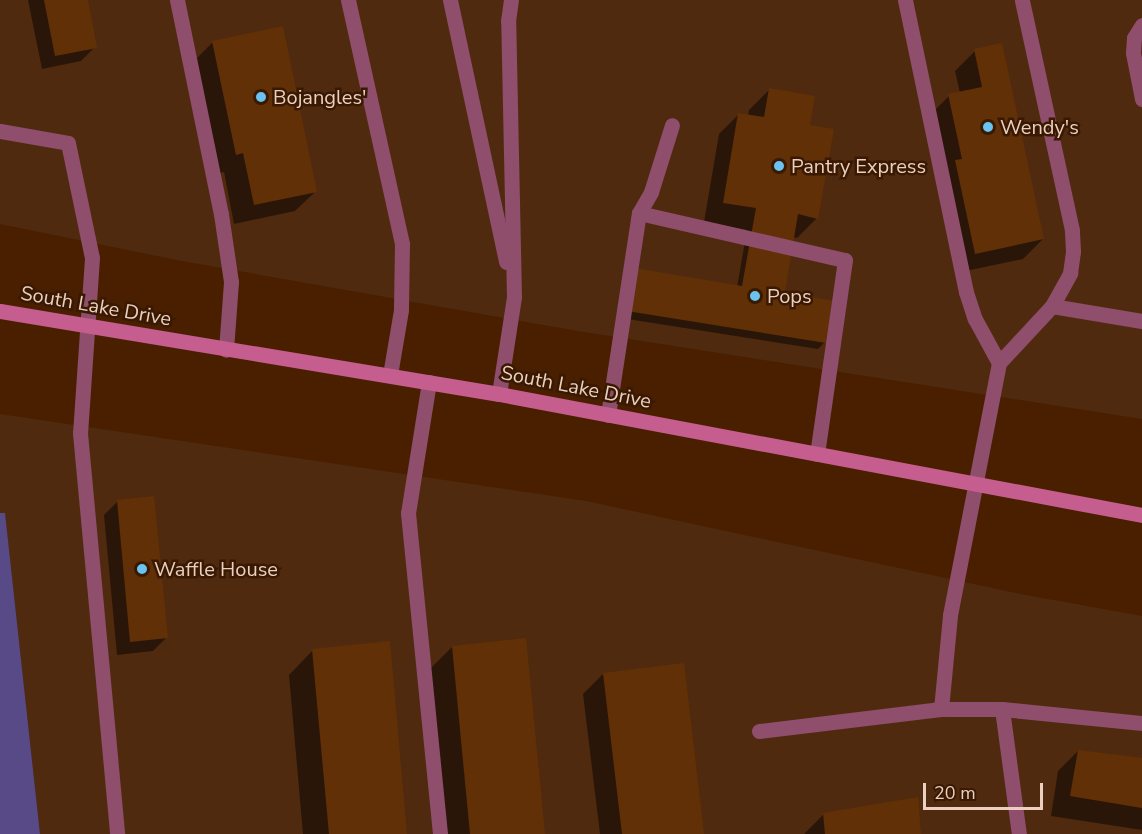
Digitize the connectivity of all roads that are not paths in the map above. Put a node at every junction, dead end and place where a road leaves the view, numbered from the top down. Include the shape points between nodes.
1 (177, 0) edge
2 (348, 0) edge
3 (450, 0) edge
4 (511, 0) edge
5 (905, 0) edge
6 (1022, 0) edge
7 (1142, 26) edge
8 (1142, 99) edge
9 (672, 125) dead end
10 (0, 131) edge
11 (639, 213) junction
12 (514, 297) junction
13 (1052, 306) junction
14 (0, 311) edge
15 (1142, 321) edge
16 (86, 325) junction
17 (226, 350) junction
18 (999, 363) junction
19 (390, 375) junction
20 (429, 382) junction
21 (499, 394) junction
22 (608, 415) junction
23 (817, 454) junction
24 (975, 482) junction
25 (1142, 515) edge
26 (941, 709) junction
27 (1002, 710) junction
28 (1142, 723) edge
29 (759, 731) dead end
30 (117, 834) edge
31 (440, 834) edge
32 (1019, 834) edge

1 - 17 lane via 231,282
2 - 19 lane via 402,244 401,310
3 - 12 lane
4 - 12 lane via 508,21
5 - 18 lane via 966,292
6 - 13 lane via 1072,230 1070,273
7 - 8 lane via 1134,38 1133,53
9 - 11 lane via 651,192
10 - 16 lane via 68,143 92,258
11 - 22 lane
11 - 23 lane via 845,260
12 - 21 lane
13 - 15 lane
13 - 18 lane
14 - 16 main road, South Lake Drive
16 - 17 main road, South Lake Drive
16 - 30 lane via 80,434
17 - 19 main road, South Lake Drive
18 - 24 lane
19 - 20 main road, South Lake Drive
20 - 21 main road, South Lake Drive
20 - 31 lane via 408,513
21 - 22 main road, South Lake Drive
22 - 23 main road, South Lake Drive
23 - 24 main road, South Lake Drive
24 - 25 main road, South Lake Drive
24 - 26 lane via 950,615
26 - 27 lane
26 - 29 lane
27 - 28 lane
27 - 32 lane

